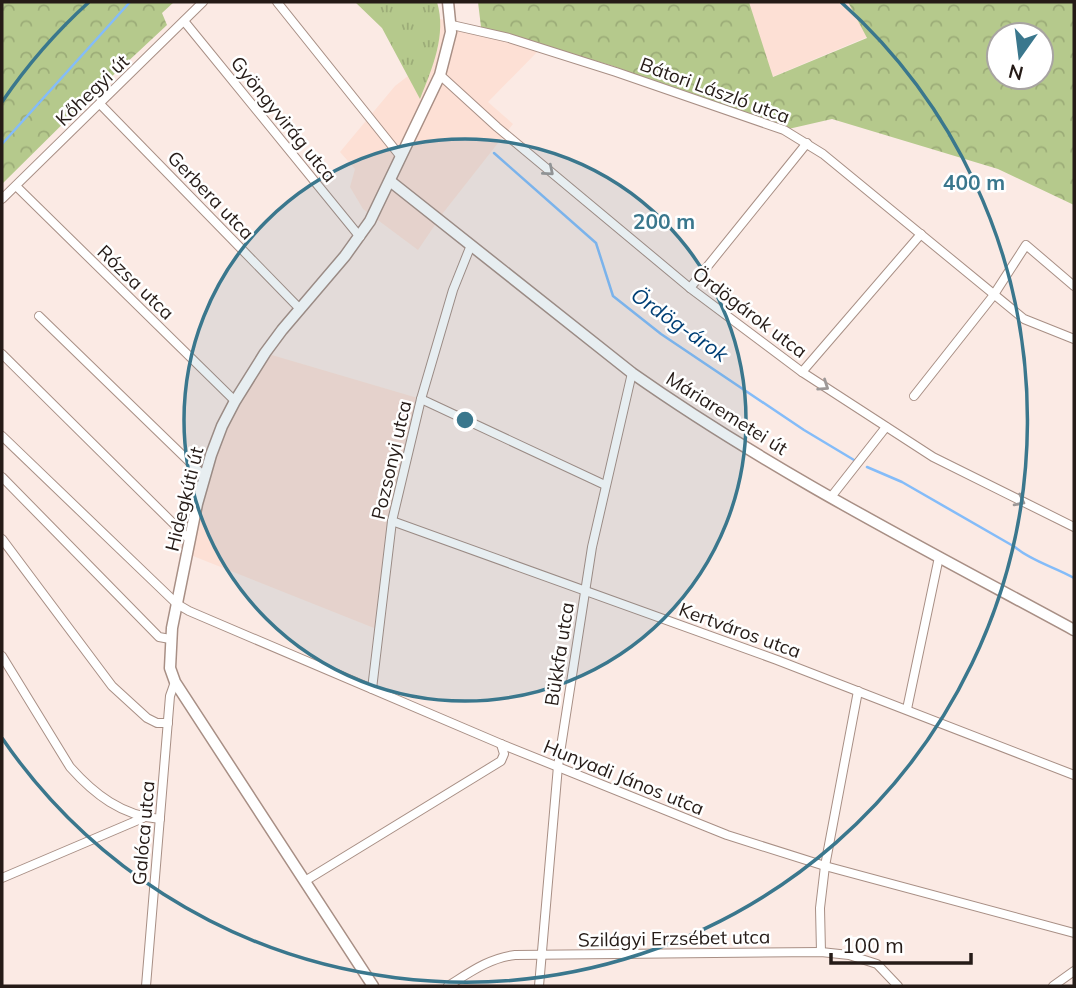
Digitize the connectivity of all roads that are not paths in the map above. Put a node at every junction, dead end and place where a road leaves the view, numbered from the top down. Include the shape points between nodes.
1 (203, 2) edge
2 (277, 2) edge
3 (448, 2) edge
4 (184, 21) junction
5 (452, 25) junction
6 (440, 75) junction
7 (100, 104) junction
8 (807, 143) junction
9 (401, 157) junction
10 (390, 181) junction
11 (16, 186) junction
12 (2, 199) edge
13 (921, 234) junction
14 (360, 237) junction
15 (471, 245) junction
16 (1074, 286) edge
17 (690, 288) junction
18 (993, 296) junction
19 (300, 309) junction
20 (39, 316) dead end
21 (1074, 339) edge
22 (2, 354) edge
23 (803, 372) junction
24 (632, 373) junction
25 (914, 396) dead end
26 (421, 399) junction
27 (235, 401) junction
28 (886, 427) junction
29 (2, 436) edge
30 (204, 476) junction
31 (2, 477) edge
32 (605, 485) junction
33 (831, 497) junction
34 (392, 521) junction
35 (1074, 527) edge
36 (2, 539) edge
37 (190, 540) junction
38 (939, 557) junction
39 (584, 590) junction
40 (177, 604) junction
41 (1074, 630) edge
42 (170, 639) junction
43 (2, 656) edge
44 (175, 682) junction
45 (372, 689) junction
46 (858, 691) junction
47 (907, 709) junction
48 (168, 723) junction
49 (501, 744) junction
50 (558, 766) junction
51 (1074, 775) edge
52 (143, 818) junction
53 (160, 819) junction
54 (825, 866) junction
55 (2, 878) edge
56 (309, 878) junction
57 (1074, 933) edge
58 (821, 952) junction
59 (542, 956) junction
60 (1074, 972) edge
61 (146, 986) edge
62 (373, 986) edge
63 (448, 986) edge
64 (539, 986) edge
65 (898, 986) edge
66 (1053, 986) edge

1 - 4 street, Kőhegyi út
2 - 9 street
3 - 5 main road
4 - 7 street, Kőhegyi út
4 - 14 street, Gyöngyvirág utca
5 - 6 main road, Hidegkúti út
5 - 8 street, Bátori László utca via 616,72 784,130
6 - 9 main road, Hidegkúti út
6 -> 17 street, Ördögárok utca
7 - 11 street, Kőhegyi út
7 - 19 street, Gerbera utca
8 - 13 street, Bátori László utca
8 - 17 street
9 - 10 main road, Hidegkúti út
10 - 14 main road, Hidegkúti út
10 - 15 main road, Máriaremetei út
11 - 12 street, Kőhegyi út
11 - 27 street, Rózsa utca
13 - 18 street, Bátori László utca
13 - 23 street
14 - 19 main road, Hidegkúti út
15 - 24 main road, Máriaremetei út
15 - 26 street, Pozsonyi utca
16 - 18 street via 1026,245
17 - 23 street, Ördögárok utca
18 - 21 street, Bátori László utca via 1024,319
18 - 25 street
19 - 27 main road, Hidegkúti út
20 - 30 street
22 - 37 street
23 -> 28 street, Ördögárok utca
24 - 32 street, Bükkfa utca
24 - 33 main road, Máriaremetei út
26 - 32 street
26 - 34 street, Pozsonyi utca
27 - 30 main road, Hidegkúti út
28 - 33 street
28 -> 35 street, Ördögárok utca via 933,457
29 - 40 street, Hunyadi János utca
30 - 37 main road, Hidegkúti út
31 - 42 street via 159,637
32 - 39 street, Bükkfa utca
33 - 38 main road, Máriaremetei út
34 - 39 street, Kertváros utca
34 - 45 street, Pozsonyi utca
36 - 48 street via 112,685 147,718
37 - 40 main road, Hidegkúti út
38 - 41 main road, Máriaremetei út
38 - 47 street
39 - 46 street, Kertváros utca
39 - 50 street, Bükkfa utca
40 - 42 main road, Hidegkúti út
40 - 45 street, Hunyadi János utca
42 - 44 main road, Hidegkúti út
43 - 52 street via 70,767 101,798
44 - 48 street, Galóca utca
44 - 56 main road, Hidegkúti út
45 - 49 street, Hunyadi János utca
46 - 47 street, Kertváros utca
46 - 54 street
47 - 51 street, Kertváros utca
48 - 53 street, Galóca utca
49 - 50 street, Hunyadi János utca
49 - 56 street via 501,761
50 - 54 street, Hunyadi János utca via 727,835
50 - 59 street, Bükkfa utca
52 - 53 street
52 - 55 street
53 - 61 street, Galóca utca
54 - 57 street, Hunyadi János utca
54 - 58 street
56 - 62 main road, Hidegkúti út
58 - 59 street, Szilágyi Erzsébet utca
58 - 65 street, Szilágyi Erzsébet utca via 877,964
59 - 63 street, Szilágyi Erzsébet utca via 500,957
59 - 64 street, Bükkfa utca
60 - 66 street

